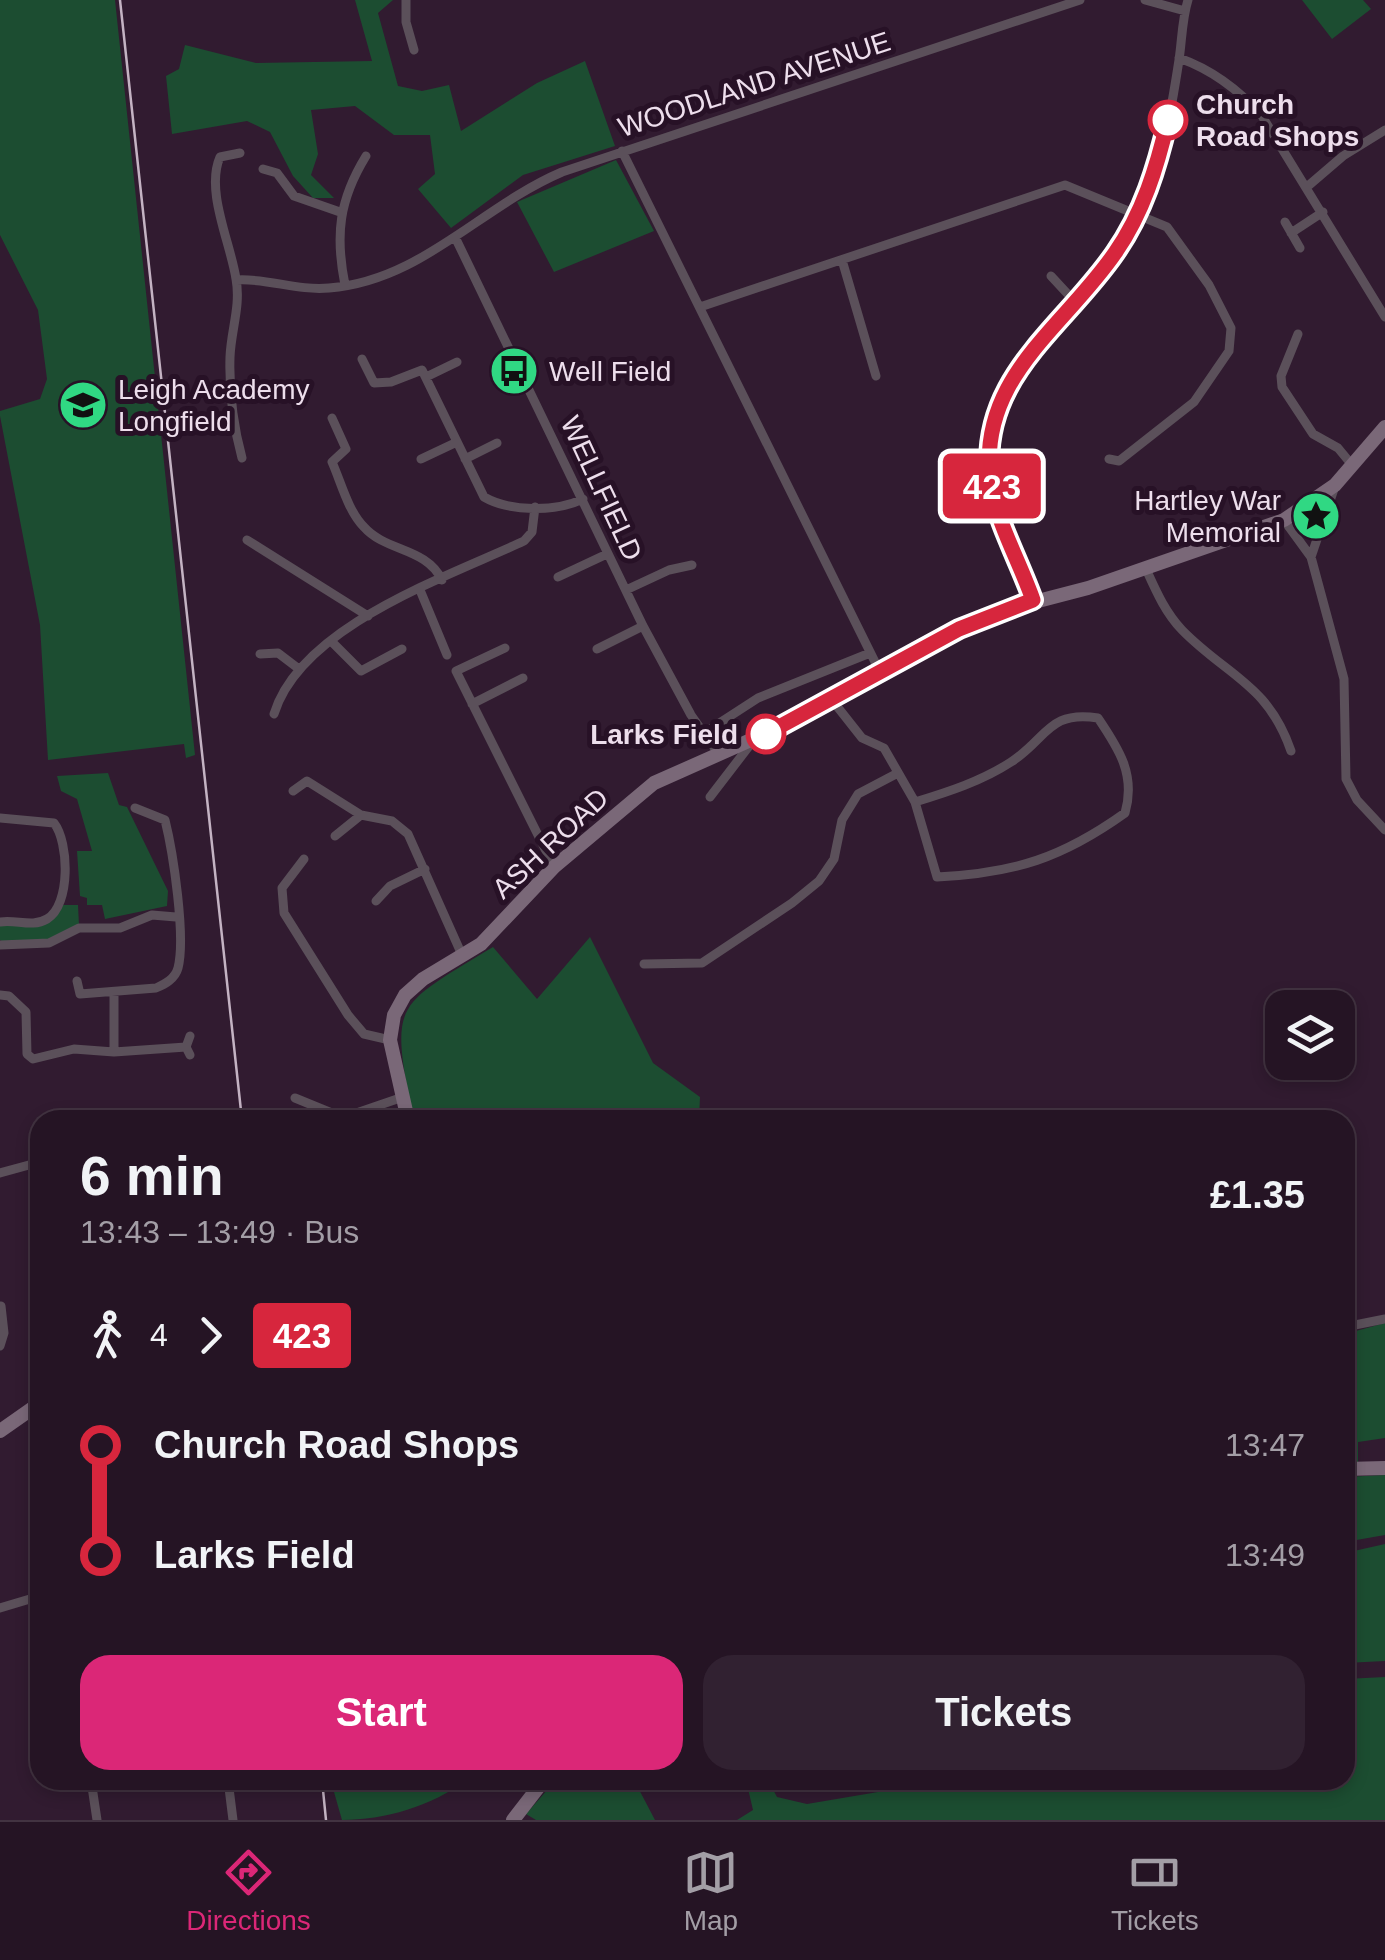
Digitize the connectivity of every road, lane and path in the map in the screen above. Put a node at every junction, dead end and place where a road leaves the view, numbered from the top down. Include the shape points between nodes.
1 (406, 0) edge
2 (1080, 0) edge
3 (1145, 0) edge
4 (1186, 5) edge
5 (414, 50) dead end
6 (1179, 58) junction
7 (1385, 130) edge
8 (622, 151) junction
9 (240, 153) dead end
10 (366, 156) dead end
11 (263, 169) dead end
12 (1308, 186) junction
13 (340, 212) junction
14 (1139, 212) junction
15 (1323, 212) junction
16 (1285, 222) dead end
17 (1291, 233) junction
18 (455, 236) junction
19 (1300, 248) dead end
20 (842, 260) junction
21 (1051, 276) dead end
22 (236, 280) junction
23 (345, 285) junction
24 (1076, 303) junction
25 (700, 307) junction
26 (1385, 318) edge
27 (1298, 334) dead end
28 (362, 359) dead end
29 (458, 362) dead end
30 (876, 376) dead end
31 (426, 378) junction
32 (332, 418) dead end
33 (1385, 427) edge
34 (457, 442) junction
35 (497, 443) dead end
36 (242, 458) dead end
37 (421, 459) dead end
38 (466, 459) junction
39 (1109, 459) dead end
40 (1352, 466) junction
41 (1335, 484) junction
42 (583, 499) junction
43 (535, 507) junction
44 (1284, 520) junction
45 (246, 540) dead end
46 (607, 554) junction
47 (1311, 557) junction
48 (692, 564) dead end
49 (1146, 568) junction
50 (558, 577) dead end
51 (442, 580) junction
52 (420, 590) junction
53 (626, 590) junction
54 (1033, 600) junction
55 (368, 616) junction
56 (644, 626) junction
57 (332, 642) junction
58 (505, 648) dead end
59 (402, 649) dead end
60 (597, 649) dead end
61 (870, 653) junction
62 (260, 654) dead end
63 (447, 655) dead end
64 (299, 668) junction
65 (880, 672) junction
66 (523, 678) dead end
67 (832, 700) junction
68 (472, 704) junction
69 (274, 714) dead end
70 (704, 733) junction
71 (754, 739) junction
72 (1291, 752) dead end
73 (718, 753) junction
74 (896, 774) junction
75 (292, 790) dead end
76 (710, 797) dead end
77 (915, 802) junction
78 (135, 808) dead end
79 (361, 816) junction
80 (0, 818) edge
81 (1385, 830) edge
82 (335, 836) dead end
83 (304, 859) dead end
84 (554, 867) junction
85 (426, 870) junction
86 (376, 901) dead end
87 (176, 918) junction
88 (0, 922) edge
89 (0, 945) edge
90 (462, 955) junction
91 (644, 964) dead end
92 (77, 980) dead end
93 (114, 993) junction
94 (0, 996) edge
95 (190, 1036) dead end
96 (390, 1040) junction
97 (114, 1052) junction
98 (403, 1097) junction
99 (296, 1098) dead end
100 (321, 1110) edge
101 (363, 1110) edge
102 (406, 1110) edge
103 (30, 1165) edge
104 (0, 1173) edge
105 (1, 1306) edge
106 (1385, 1319) edge
107 (1355, 1325) edge
108 (0, 1346) edge
109 (30, 1410) edge
110 (0, 1432) edge
111 (1385, 1468) edge
112 (1355, 1469) edge
113 (30, 1599) edge
114 (0, 1608) edge
115 (92, 1790) edge
116 (229, 1790) edge
117 (536, 1790) edge
118 (97, 1820) edge
119 (233, 1820) edge
120 (513, 1820) edge

1 - 5 street
2 - 8 street, WOODLAND AVENUE
3 - 4 street
4 - 6 street
6 - 12 street via 1243,94
6 - 14 street via 1161,150
7 - 12 street
8 - 18 street, WOODLAND AVENUE via 536,183
8 - 25 street
9 - 22 street via 220,156 216,165
10 - 13 street
11 - 13 street via 277,173 294,196
12 - 15 street
13 - 23 street via 336,235
14 - 20 street via 1065,185
14 - 24 street
14 - 39 street via 1167,227 1199,270 1231,328 1229,351 1172,422 1130,454
15 - 17 street
15 - 26 street
16 - 17 street
17 - 19 street
18 - 23 street, WOODLAND AVENUE via 413,266
18 - 42 street, WELLFIELD
20 - 25 street
20 - 30 street
21 - 24 street
22 - 23 street, WOODLAND AVENUE via 300,288
22 - 36 street via 232,416
24 - 54 street via 1012,375 991,431 992,489
25 - 61 street
27 - 40 street via 1282,387 1313,434 1338,448
28 - 31 street via 374,383 422,370
29 - 31 street
31 - 34 street
32 - 51 street via 346,449 332,462 357,519 366,531 434,564
33 - 40 street, ASH ROAD
34 - 37 street
34 - 38 street
35 - 38 street
38 - 43 street via 484,497
40 - 41 street, ASH ROAD
41 - 44 street, ASH ROAD
41 - 47 street
42 - 43 street
42 - 46 street, WELLFIELD
43 - 51 street via 524,541
44 - 47 street
44 - 49 street, ASH ROAD
45 - 55 street
46 - 50 street
46 - 53 street, WELLFIELD
47 - 81 street via 1344,679 1346,779
48 - 53 street
49 - 54 street, ASH ROAD
49 - 72 street via 1183,630 1264,696
51 - 52 street
52 - 55 street
52 - 63 street
53 - 56 street, WELLFIELD
54 - 65 street, ASH ROAD via 992,613
55 - 57 street
56 - 60 street
56 - 70 street, WELLFIELD
57 - 59 street via 362,671
57 - 64 street
58 - 68 street via 456,671
61 - 65 street
61 - 70 street via 758,698
62 - 64 street via 278,653
64 - 69 street
65 - 67 street, ASH ROAD
66 - 68 street
67 - 71 street, ASH ROAD
67 - 74 street via 862,738 884,748
68 - 84 street
70 - 73 street, WELLFIELD
71 - 73 street, ASH ROAD
71 - 76 street
73 - 84 street, ASH ROAD via 654,783
74 - 77 street
74 - 91 street via 858,794 842,820 834,860 792,903 702,963
75 - 79 street via 307,781
77 - 77 street via 1012,762 1053,722 1075,714 1098,718 1120,752 1132,790 1126,813 1051,858 979,875 938,877
78 - 87 street via 165,820 180,891
79 - 82 street
79 - 85 street via 392,822 408,834
80 - 88 street via 54,823 61,832 64,892 46,919
83 - 96 street via 282,888 284,913 348,1016 364,1034
84 - 90 street, ASH ROAD via 498,928
85 - 86 street via 390,886
85 - 90 street
87 - 89 street via 152,916 120,928 79,928 47,943
87 - 93 street via 174,975 156,988
90 - 96 street, ASH ROAD via 405,995
92 - 93 street via 80,994
93 - 97 street
94 - 97 street via 26,1012 32,1059 74,1049
95 - 97 street via 188,1051
96 - 98 street
98 - 101 street
98 - 102 street
99 - 100 street
103 - 104 street
105 - 108 street
106 - 107 street
109 - 110 street
111 - 112 street
113 - 114 street
115 - 118 street
116 - 119 street
117 - 120 street

